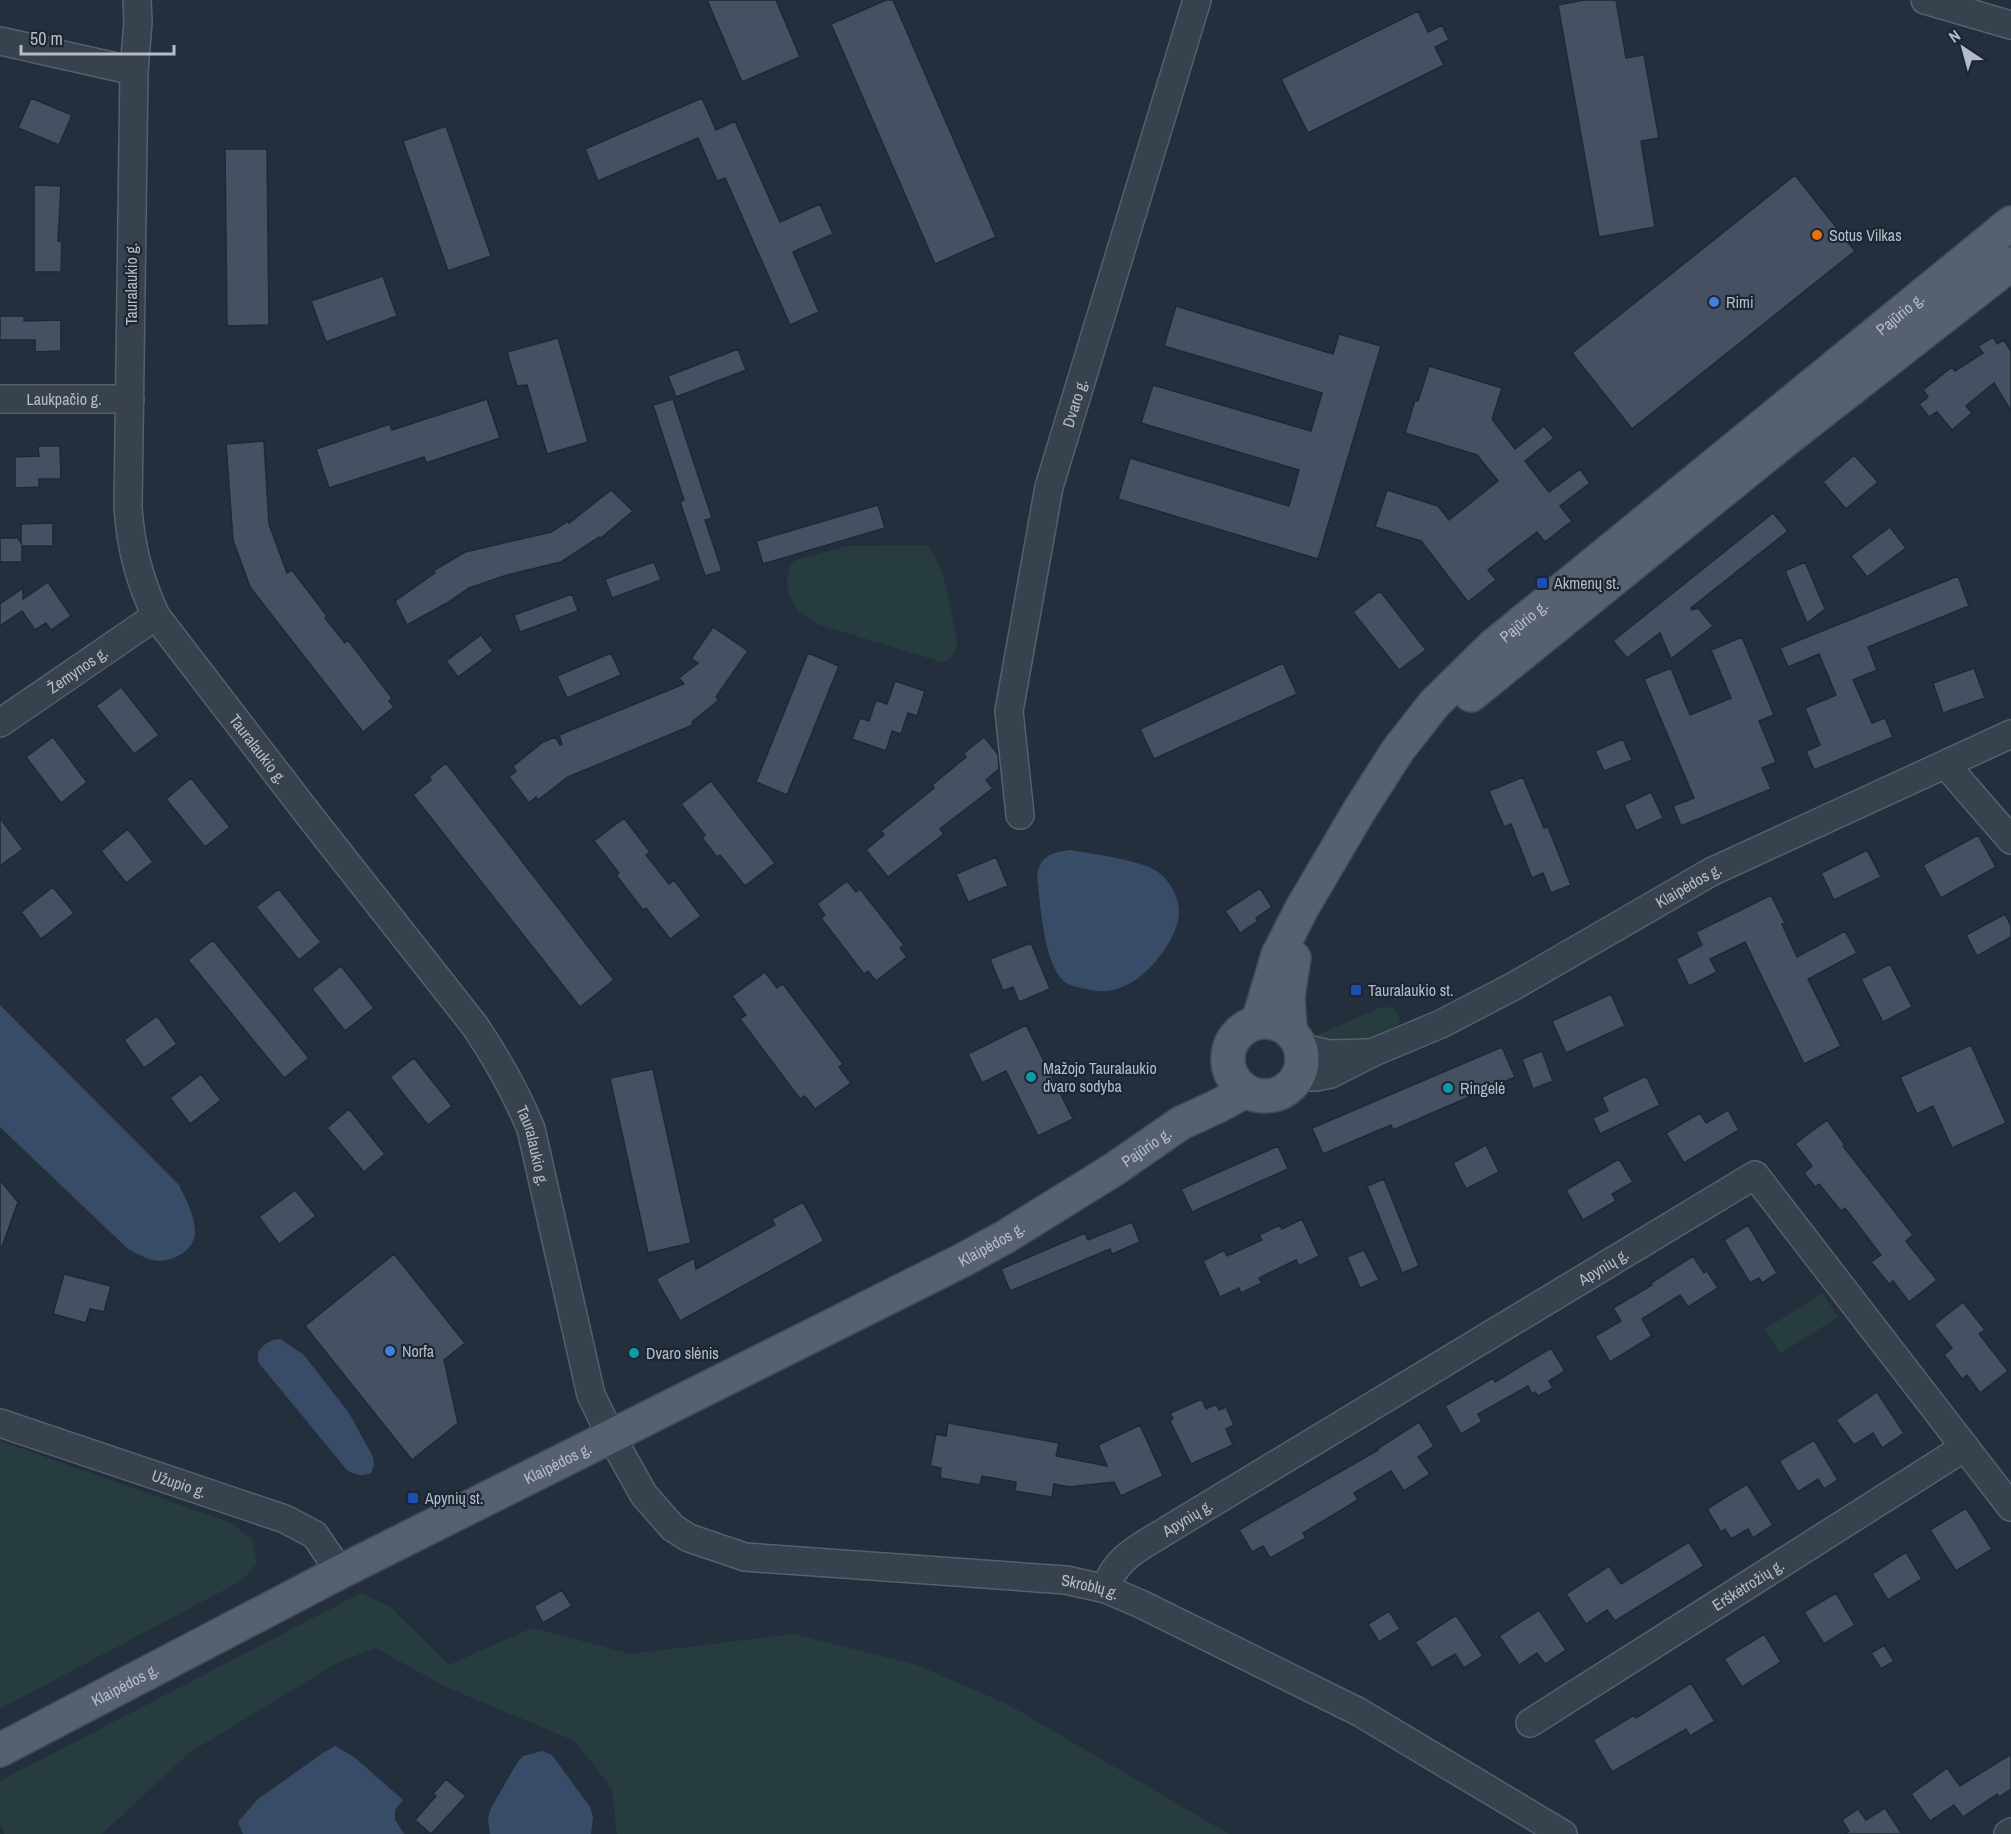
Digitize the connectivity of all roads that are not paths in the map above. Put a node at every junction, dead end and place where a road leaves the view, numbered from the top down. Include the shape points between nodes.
1 (137, 0) edge
2 (1197, 0) edge
3 (1925, 0) edge
4 (2011, 25) edge
5 (0, 41) edge
6 (134, 71) junction
7 (2011, 223) edge
8 (2011, 264) edge
9 (0, 399) edge
10 (130, 399) junction
11 (156, 616) junction
12 (0, 723) edge
13 (2011, 734) edge
14 (1946, 765) junction
15 (1020, 815) dead end
16 (2011, 840) edge
17 (1258, 1022) junction
18 (1296, 1052) junction
19 (1228, 1062) junction
20 (1247, 1092) junction
21 (1181, 1123) junction
22 (1113, 1170) joint
23 (0, 1423) edge
24 (611, 1436) junction
25 (1965, 1447) junction
26 (2011, 1507) edge
27 (340, 1572) junction
28 (1106, 1589) junction
29 (1530, 1723) dead end
30 (3, 1748) edge
31 (1563, 1834) edge

1 - 6 street, Tauralaukio g.
2 - 15 street, Dvaro g. via 1049,487 1009,711
3 - 4 street
5 - 6 street
6 - 10 street, Tauralaukio g.
7 - 17 main road, Pajūrio g. via 1494,646 1434,704 1398,750 1302,908 1278,956
8 - 18 main road, Pajūrio g. via 1474,692 1386,797 1302,940 1293,962 1288,996
9 - 10 street, Laukpačio g.
10 - 11 street, Tauralaukio g. via 131,545
11 - 12 street, Žemynos g.
11 - 24 street, Tauralaukio g. via 475,1026 504,1071 531,1129 591,1395
13 - 14 street, Klaipėdos g.
14 - 16 street
14 - 18 street, Klaipėdos g. via 1711,872 1514,986 1331,1074 1316,1077
17 - 18 main road via 1280,1024
17 - 19 main road, Pajūrio g. via 1238,1033 1228,1052
18 - 20 main road via 1291,1086 1270,1096
19 - 20 main road via 1231,1074
19 - 21 main road, Pajūrio g. via 1208,1093
20 - 21 main road, Pajūrio g.
21 - 22 main road, Pajūrio g.
22 - 24 main road, Klaipėdos g. via 963,1260
23 - 27 street, Užupio g. via 285,1519 315,1535
24 - 27 main road, Klaipėdos g.
24 - 28 street, Skroblų g. via 644,1495 673,1528 717,1549 746,1557 1066,1580
25 - 26 street, Apynių g.
25 - 28 street, Apynių g. via 1755,1175 1168,1529 1118,1562
25 - 29 street, Erškėtrožių g.
27 - 30 main road, Klaipėdos g.
28 - 31 street, Skroblų g. via 1359,1712

